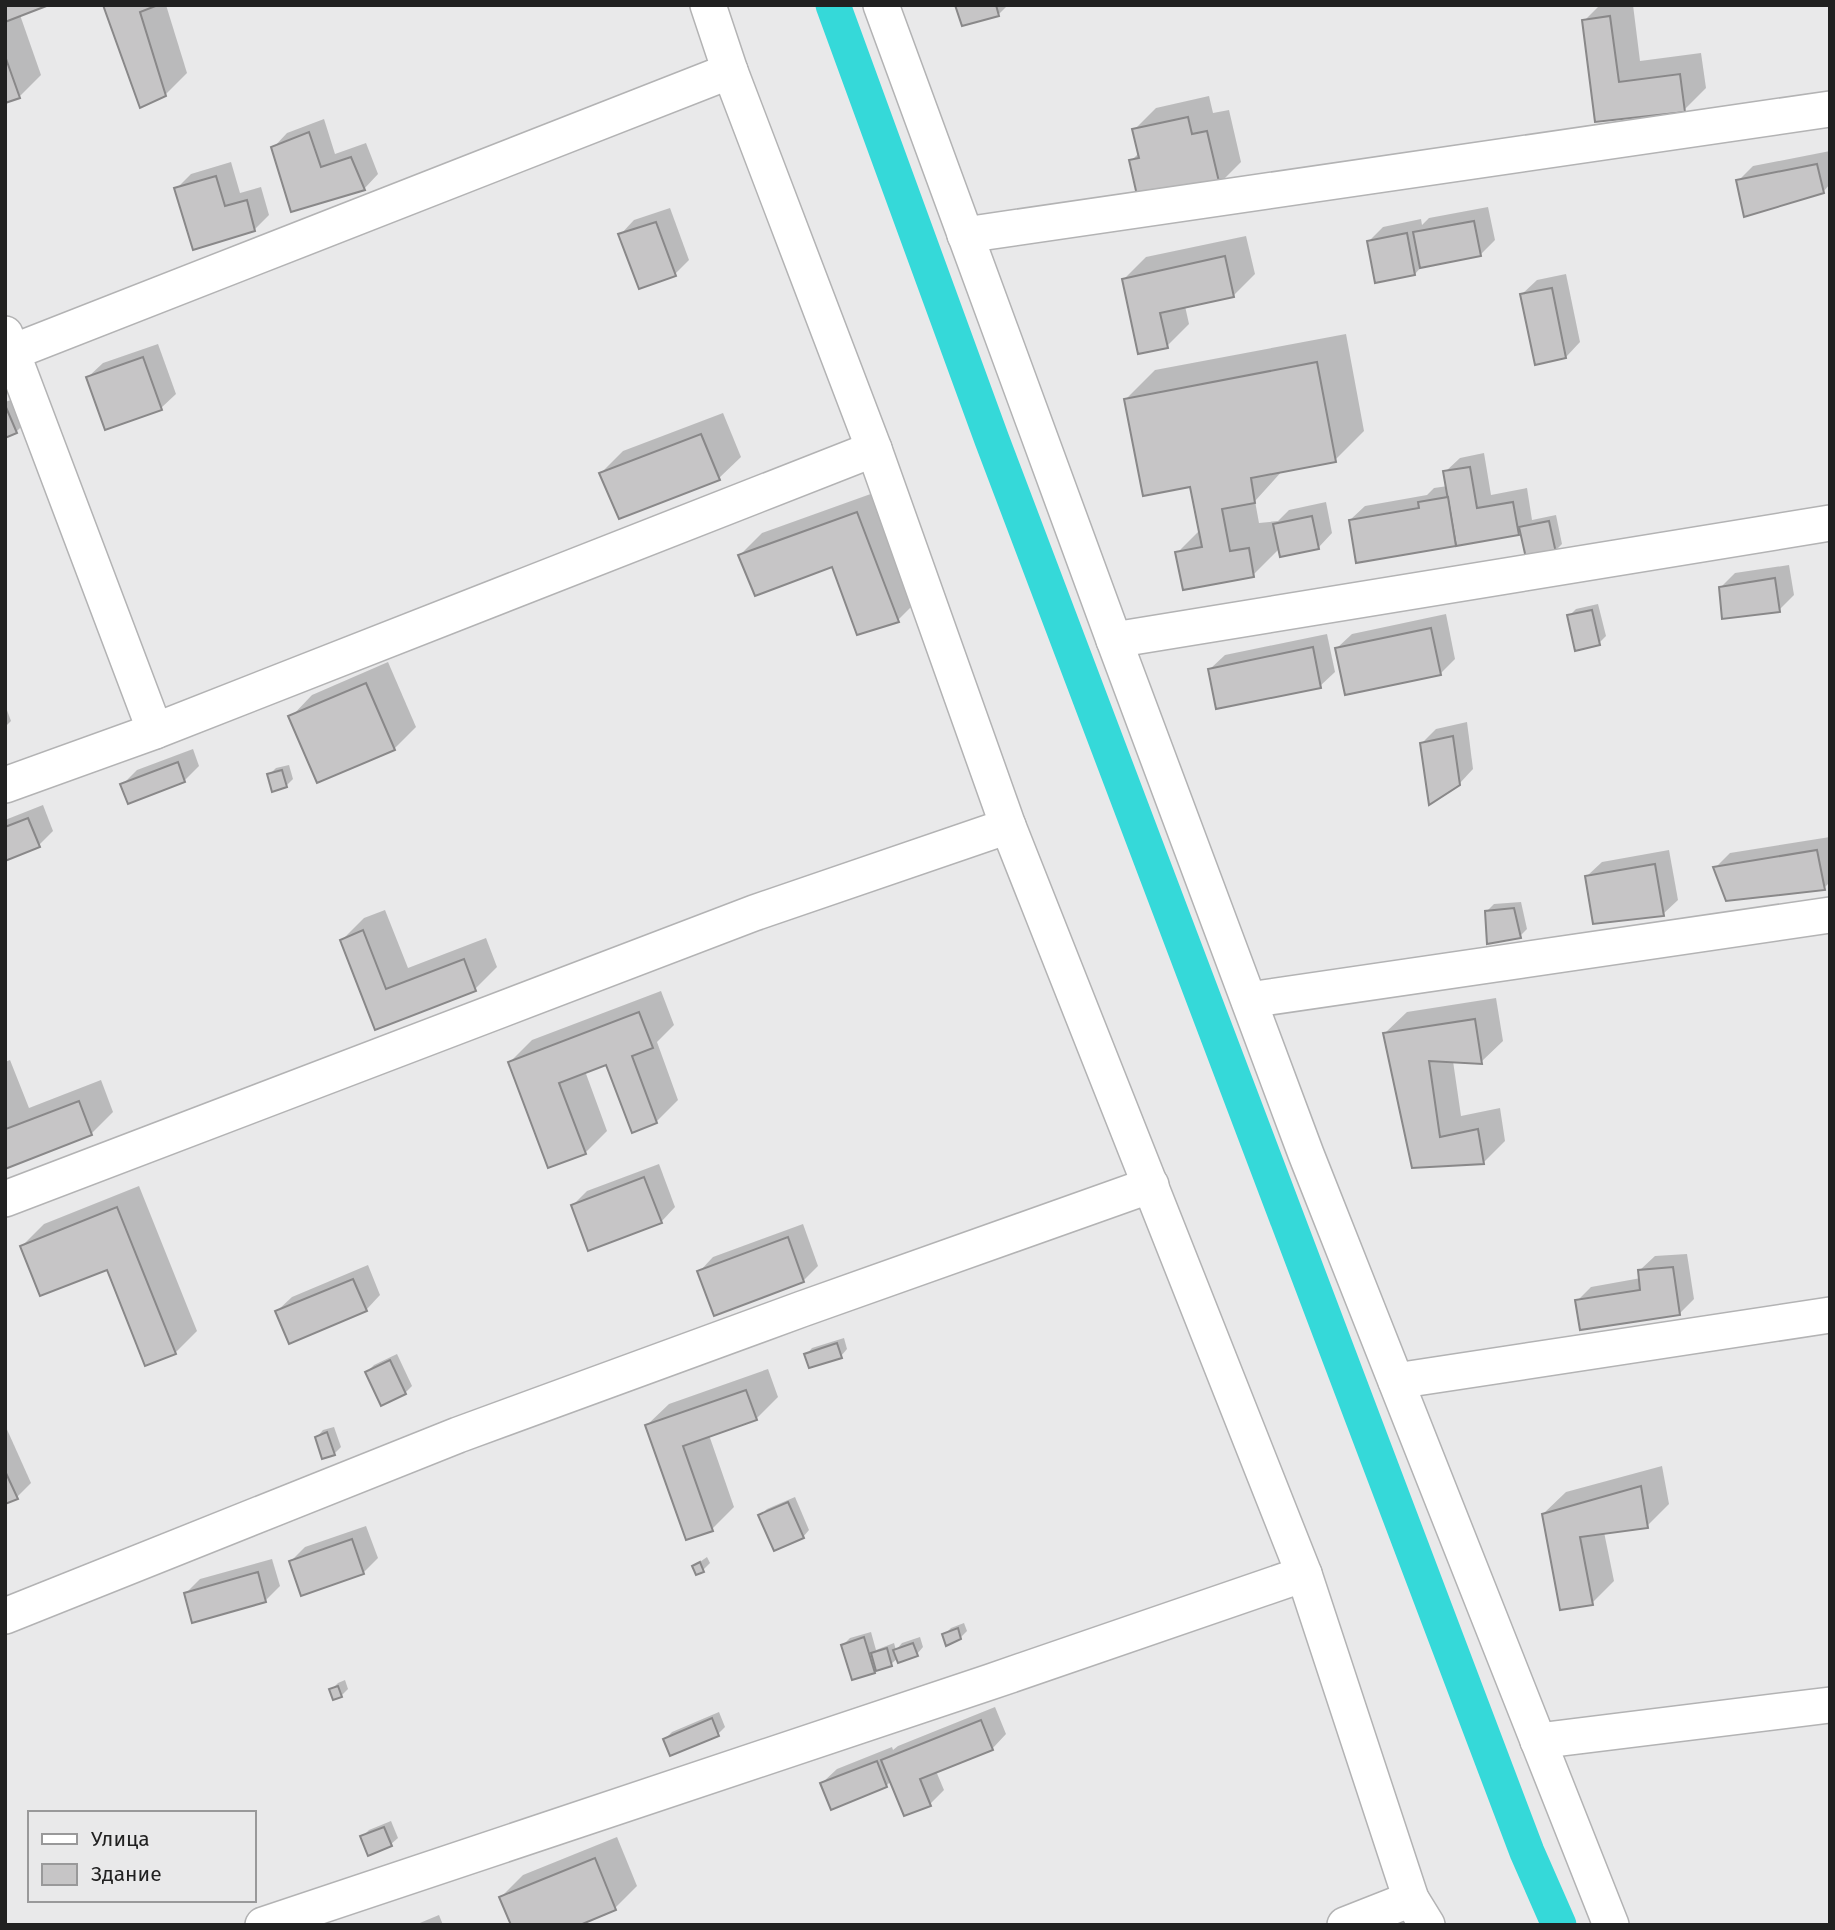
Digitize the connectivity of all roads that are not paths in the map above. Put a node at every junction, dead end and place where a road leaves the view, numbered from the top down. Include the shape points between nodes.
1 (708, 5) edge
2 (881, 5) edge
3 (730, 71) junction
4 (1830, 109) edge
5 (965, 235) junction
6 (8, 347) edge
7 (874, 449) junction
8 (1830, 523) edge
9 (1114, 640) junction
10 (155, 731) junction
11 (5, 785) edge
12 (1008, 826) junction
13 (1830, 915) edge
14 (1249, 1000) junction
15 (1151, 1185) junction
16 (5, 1199) edge
17 (1830, 1315) edge
18 (1396, 1381) junction
19 (1304, 1574) junction
20 (5, 1616) edge
21 (1830, 1705) edge
22 (1538, 1741) junction
23 (1419, 1912) edge
24 (263, 1925) edge
25 (1345, 1925) edge
26 (1611, 1925) edge

1 - 3 street
2 - 5 street
3 - 6 street
3 - 7 street
4 - 5 street
5 - 9 street
6 - 10 street
7 - 10 street
7 - 12 street
8 - 9 street
9 - 14 street
10 - 11 street
12 - 15 street
12 - 16 street via 754,913
13 - 14 street
14 - 18 street
15 - 19 street
15 - 20 street via 458,1435
17 - 18 street
18 - 22 street
19 - 23 street
19 - 24 street
21 - 22 street
22 - 26 street
23 - 25 street

